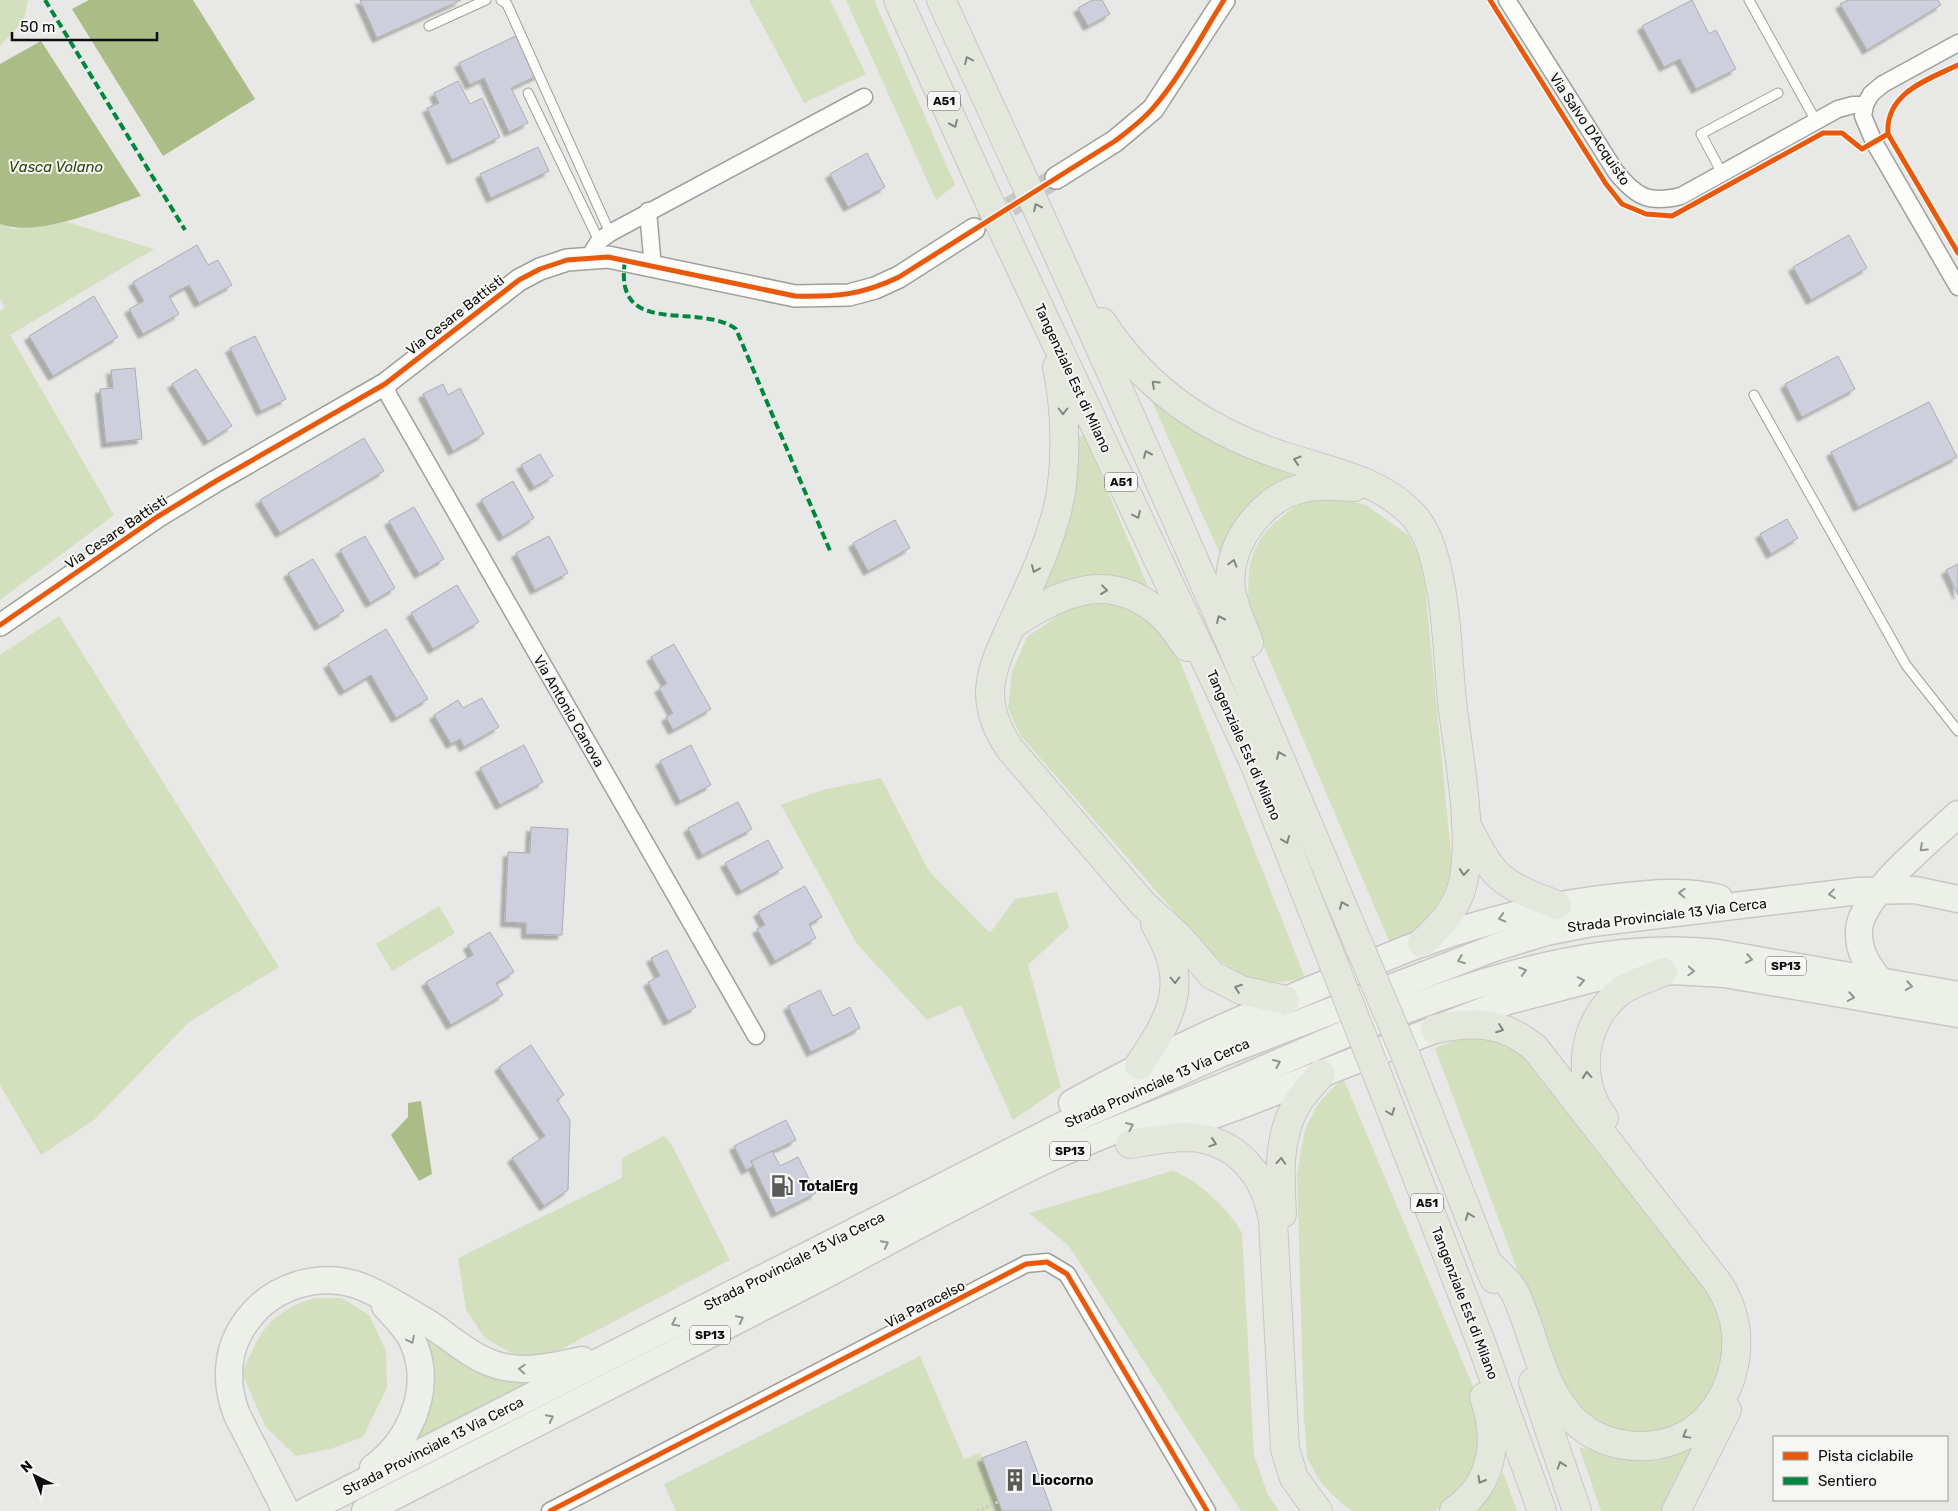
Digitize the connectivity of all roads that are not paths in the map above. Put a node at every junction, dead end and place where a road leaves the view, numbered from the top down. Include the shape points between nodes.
1 (486, 0) edge
2 (501, 0) edge
3 (898, 0) edge
4 (941, 0) edge
5 (1224, 0) edge
6 (1507, 0) edge
7 (1749, 0) edge
8 (429, 26) dead end
9 (1958, 43) edge
10 (528, 93) dead end
11 (1778, 93) dead end
12 (864, 97) dead end
13 (1865, 105) junction
14 (1816, 121) junction
15 (1722, 173) junction
16 (1056, 178) tunnel mouth
17 (989, 202) junction
18 (648, 211) junction
19 (974, 229) tunnel mouth
20 (599, 244) junction
21 (1057, 251) junction
22 (653, 268) junction
23 (1958, 287) edge
24 (385, 384) junction
25 (1754, 395) dead end
26 (1375, 489) junction
27 (0, 625) edge
28 (1012, 625) junction
29 (1268, 728) junction
30 (1958, 731) edge
31 (1254, 763) junction
32 (1958, 814) edge
33 (1465, 823) junction
34 (1880, 889) junction
35 (1958, 899) edge
36 (1143, 904) junction
37 (1747, 904) junction
38 (1557, 905) junction
39 (1422, 943) junction
40 (1663, 972) junction
41 (1881, 982) junction
42 (1285, 1000) junction
43 (1958, 1000) edge
44 (1435, 1028) junction
45 (756, 1036) dead end
46 (1140, 1065) junction
47 (1321, 1074) junction
48 (1130, 1144) junction
49 (952, 1180) junction
50 (913, 1229) junction
51 (1487, 1262) junction
52 (368, 1290) junction
53 (1480, 1340) junction
54 (621, 1350) junction
55 (506, 1440) junction
56 (333, 1497) junction
57 (286, 1511) edge
58 (306, 1511) edge
59 (365, 1511) edge
60 (410, 1511) edge
61 (550, 1511) edge
62 (1207, 1511) edge
63 (1318, 1511) edge
64 (1336, 1511) edge
65 (1454, 1511) edge
66 (1542, 1511) edge
67 (1577, 1511) edge
68 (1676, 1511) edge

1 - 8 lane
2 - 20 lane via 507,4
3 -> 17 highway, Tangenziale Est di Milano / A51
21 -> 4 highway, Tangenziale Est di Milano / A51
5 - 16 street via 1152,109 1115,141
6 - 15 street, Via Salvo D'Acquisto via 1629,188 1643,197 1665,200 1682,196
7 - 14 lane
9 - 13 street via 1883,84 1871,94
10 - 20 lane
11 - 15 lane via 1702,134
12 - 18 street, Via Cesare Battisti
13 - 14 street, Via Salvo D'Acquisto via 1838,109
13 - 23 street via 1867,130
14 - 15 street, Via Salvo D'Acquisto
17 -> 28 highway via 1055,358 1063,396 1062,478 1056,514
17 -> 31 highway, Tangenziale Est di Milano / A51
18 - 20 street, Via Cesare Battisti
18 - 22 street
19 - 22 street, Via Cesare Battisti via 899,277 849,295 795,296
20 - 22 street, Via Cesare Battisti via 608,257
20 - 24 street, Via Cesare Battisti via 519,280
26 -> 21 highway via 1333,471 1247,444 1187,411 1157,387 1122,351
29 -> 21 highway, Tangenziale Est di Milano / A51
24 - 27 street, Via Cesare Battisti via 158,517
24 - 45 street, Via Antonio Canova via 394,405
25 - 30 lane via 1906,665
29 -> 26 highway via 1269,692 1231,588 1230,571 1240,542 1258,515 1283,496 1299,489 1323,485
26 - 33 highway via 1408,510 1426,534 1432,550 1440,583
28 -> 31 highway via 1054,599 1080,590 1097,589 1134,596 1165,617 1191,653 1214,699
28 - 36 highway via 1000,647 991,679 990,706 995,724 1010,749
51 -> 29 highway, Tangenziale Est di Milano / A51, bridge
31 -> 53 highway, Tangenziale Est di Milano / A51, bridge
32 -> 34 main road
33 - 38 highway via 1488,865 1505,883
33 -> 39 highway via 1464,868 1459,894 1445,922
34 - 35 main road, Strada Provinciale 13 Via Cerca / SP13 via 1927,892
34 -> 37 main road, Strada Provinciale 13 Via Cerca / SP13
34 - 41 main road via 1862,915 1859,939 1864,959
42 -> 36 highway via 1241,990 1219,980
36 -> 46 highway via 1168,945 1175,980 1166,1021
37 -> 38 main road via 1698,894 1668,892
37 -> 49 main road, Strada Provinciale 13 Via Cerca / SP13 via 1592,923 1546,932 1494,948 1220,1054 1083,1115
38 -> 39 main road
39 - 42 main road
40 -> 43 main road via 1726,974
44 -> 40 main road via 1562,985 1596,978
68 -> 40 highway via 1744,1374 1749,1343 1745,1315 1726,1276 1601,1114 1590,1095 1586,1066 1589,1038 1606,1005 1628,987
41 -> 43 main road, Strada Provinciale 13 Via Cerca / SP13
50 -> 41 main road, Strada Provinciale 13 Via Cerca / SP13 via 1033,1166 1324,1044 1427,1003 1540,967 1600,955 1680,950 1718,953
42 - 46 main road
44 - 47 main road
44 -> 51 highway via 1469,1023 1487,1025 1523,1039 1534,1048 1718,1283 1732,1309 1737,1338 1734,1369 1720,1402 1692,1432 1666,1443 1645,1446 1618,1444 1588,1432 1570,1418 1555,1398 1514,1291
46 - 49 main road via 1066,1106
47 - 48 main road via 1192,1124
64 -> 47 highway via 1310,1484 1295,1448 1280,1180 1284,1140 1293,1112
48 - 50 main road
48 -> 63 highway via 1184,1137 1218,1144 1238,1155 1262,1181 1273,1221 1285,1450 1294,1478
49 -> 54 main road, Strada Provinciale 13 Via Cerca / SP13
55 -> 50 main road, Strada Provinciale 13 Via Cerca / SP13
67 -> 51 highway, Tangenziale Est di Milano / A51 via 1531,1375
54 -> 52 main road via 542,1369 498,1366
52 -> 56 main road via 409,1335 420,1365 420,1389 410,1424 395,1448 374,1468
52 - 57 main road via 338,1281 302,1283 273,1296 254,1311 239,1333 229,1368 236,1415
53 -> 65 highway via 1478,1376 1493,1425 1491,1454 1481,1482
53 - 66 highway, Tangenziale Est di Milano / A51
54 - 56 main road, Strada Provinciale 13 Via Cerca / SP13
55 - 59 main road, Strada Provinciale 13 Via Cerca / SP13
55 - 60 main road
56 - 58 main road, Strada Provinciale 13 Via Cerca / SP13
61 - 62 street, Via Paracelso via 1026,1264 1047,1262 1067,1274

